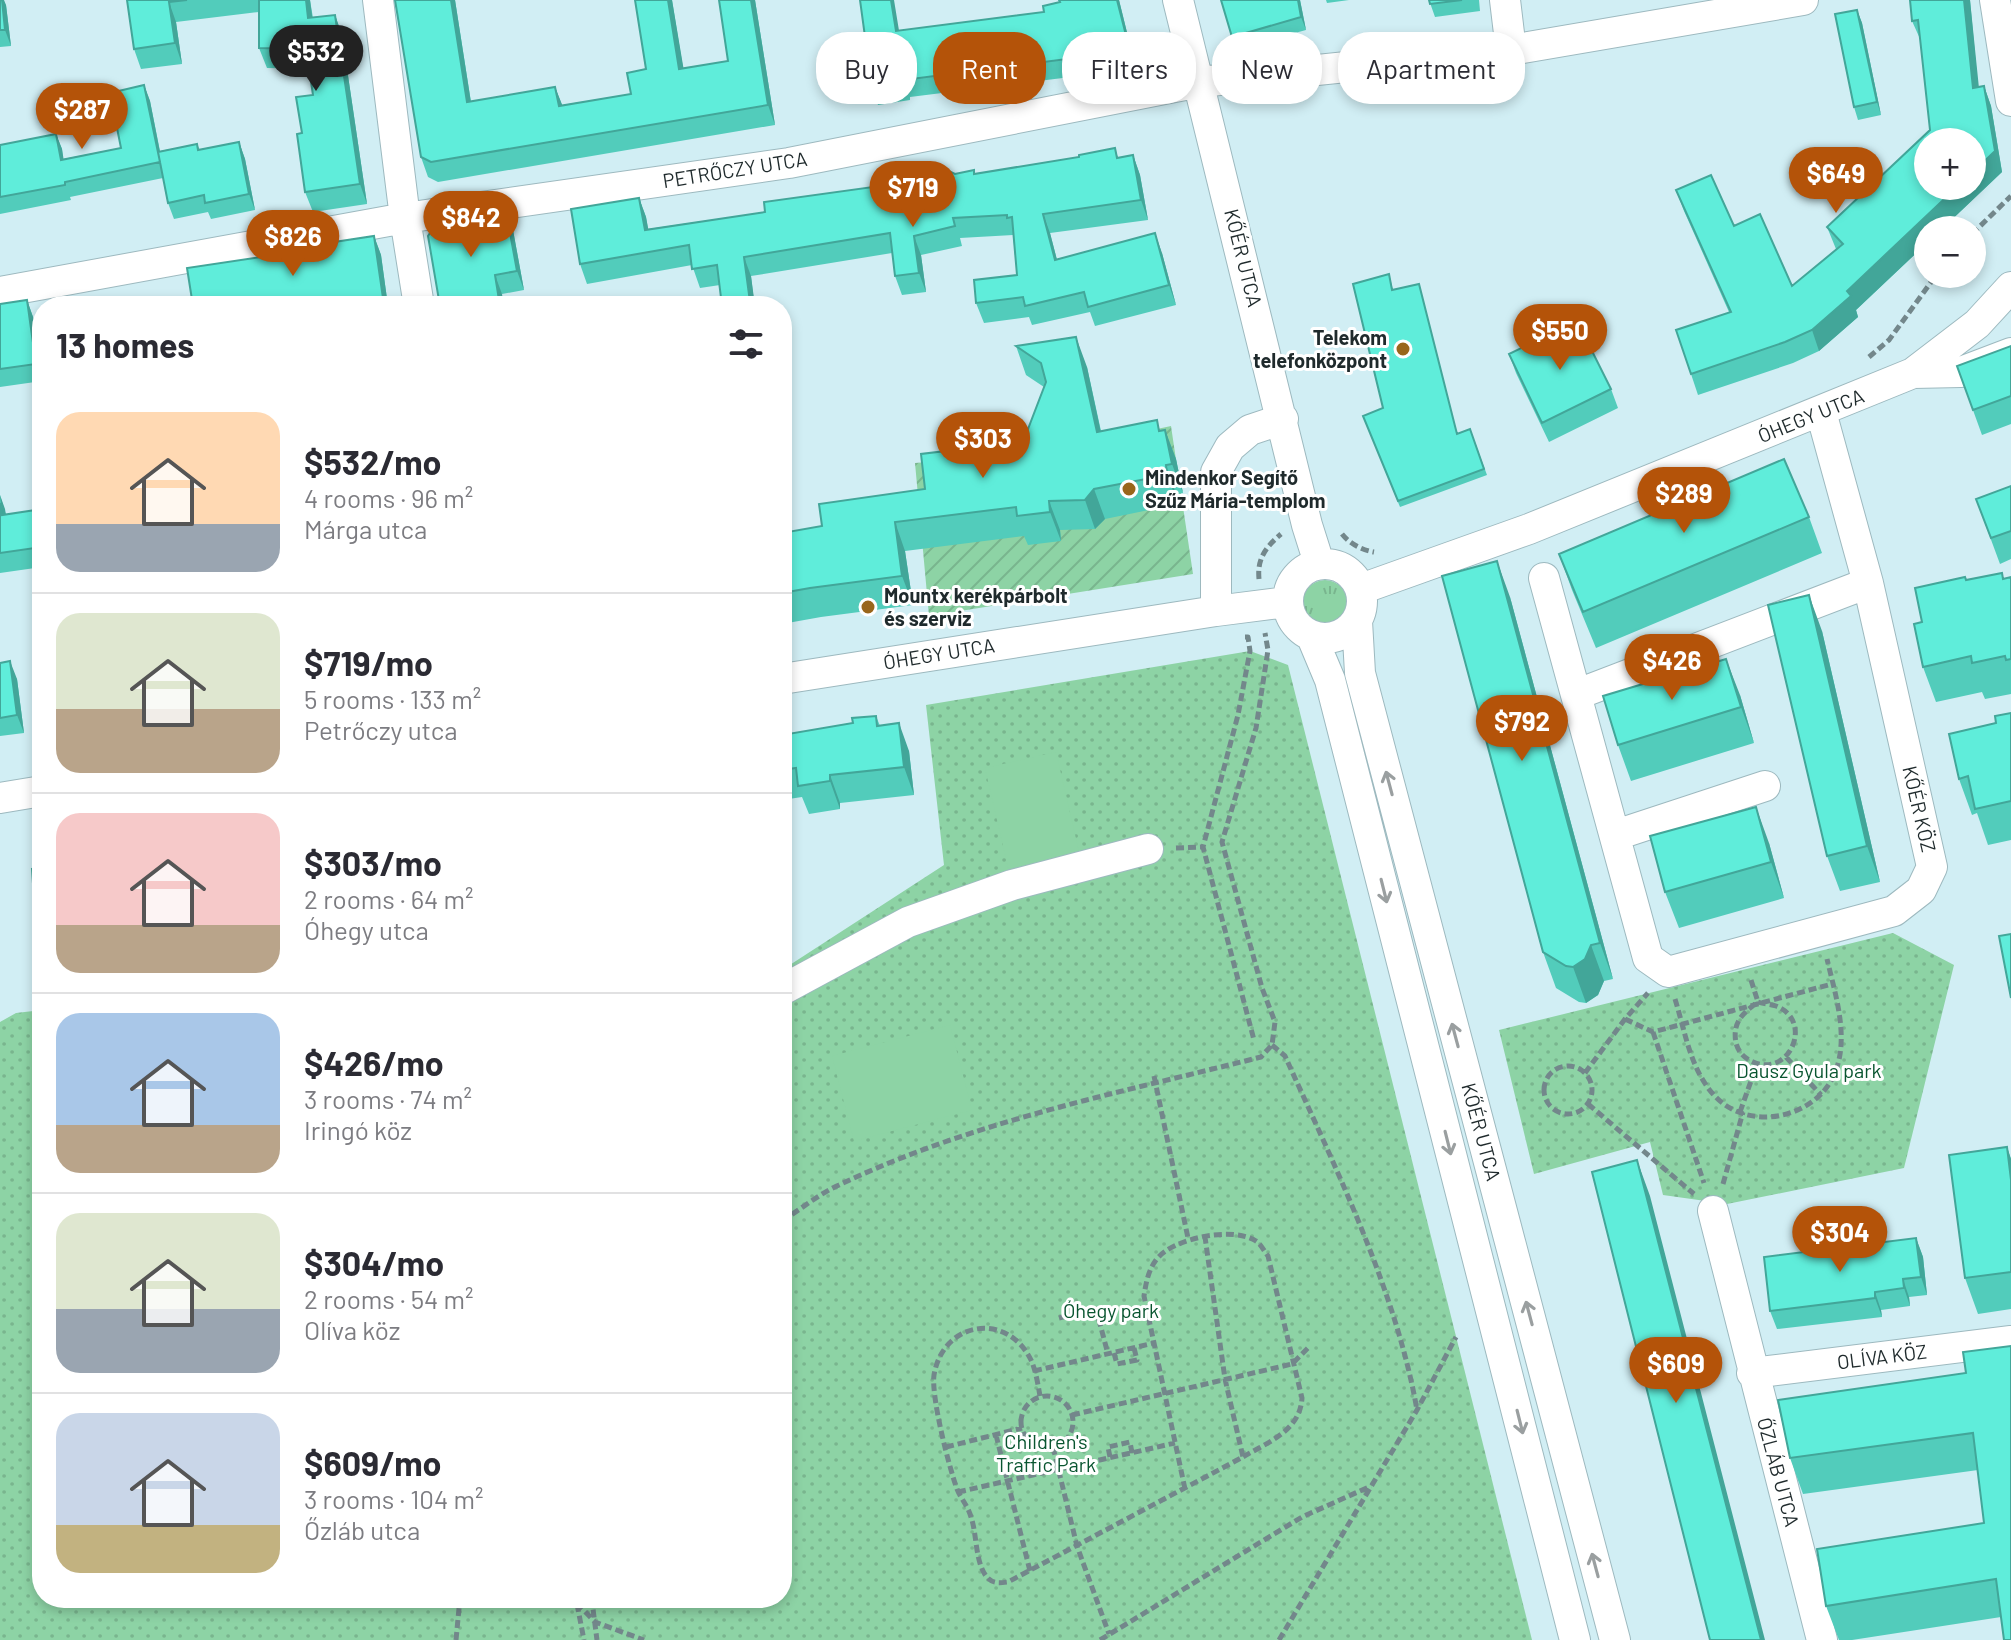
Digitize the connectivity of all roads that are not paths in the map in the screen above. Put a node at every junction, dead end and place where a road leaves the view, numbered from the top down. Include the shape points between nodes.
1 (378, 0) edge
2 (1178, 0) edge
3 (1505, 0) edge
4 (1803, 0) edge
5 (1995, 0) edge
6 (1509, 32) edge
7 (1525, 48) edge
8 (1338, 68) edge
9 (1200, 82) junction
10 (2010, 96) edge
11 (405, 218) junction
12 (2011, 287) edge
13 (0, 292) edge
14 (417, 296) edge
15 (2011, 353) edge
16 (1913, 373) junction
17 (1821, 412) junction
18 (1283, 419) junction
19 (1319, 563) junction
20 (1544, 578) dead end
21 (1868, 583) junction
22 (1361, 589) junction
23 (1274, 604) junction
24 (1216, 611) junction
25 (1357, 621) junction
26 (1312, 637) junction
27 (792, 677) edge
28 (1578, 694) junction
29 (1765, 786) dead end
30 (32, 793) edge
31 (0, 798) edge
32 (1616, 835) junction
33 (1148, 849) dead end
34 (792, 985) edge
35 (1713, 1211) road end
36 (2011, 1341) edge
37 (1752, 1373) junction
38 (1575, 1640) edge
39 (1615, 1640) edge
40 (1822, 1640) edge

1 - 11 street
2 - 9 street, KŐÉR UTCA
3 - 6 street
4 - 7 street, PETRŐCZY UTCA
5 - 10 street
8 - 9 street, PETRŐCZY UTCA
9 - 11 street, PETRŐCZY UTCA via 789,163
9 - 18 street, KŐÉR UTCA
11 - 13 street, PETRŐCZY UTCA
11 - 14 street
12 - 16 street, ÓHEGY UTCA via 1977,324
15 - 16 street via 1961,372
16 - 17 street, ÓHEGY UTCA
17 - 21 street, KŐÉR KÖZ
17 - 22 street, ÓHEGY UTCA via 1529,529
18 - 19 street, KŐÉR UTCA
18 - 24 street via 1250,430 1230,447 1216,472
19 - 22 street via 1350,572
19 - 23 street via 1302,570
20 - 28 street
21 - 28 street
21 - 32 street, KŐÉR KÖZ via 1932,867 1921,890 1894,911 1668,972 1648,958
22 - 25 street
23 - 24 street, ÓHEGY UTCA
23 - 26 street
24 - 27 street, ÓHEGY UTCA
25 - 26 street via 1336,638
39 -> 25 street, KŐÉR UTCA via 1360,673
26 -> 38 street, KŐÉR UTCA via 1330,680
28 - 32 street
29 - 32 street
30 - 31 street
33 - 34 street via 1012,885 908,922
35 - 37 street, ŐZLÁB UTCA
36 - 37 street, OLÍVA KÖZ
37 - 40 street, ŐZLÁB UTCA

